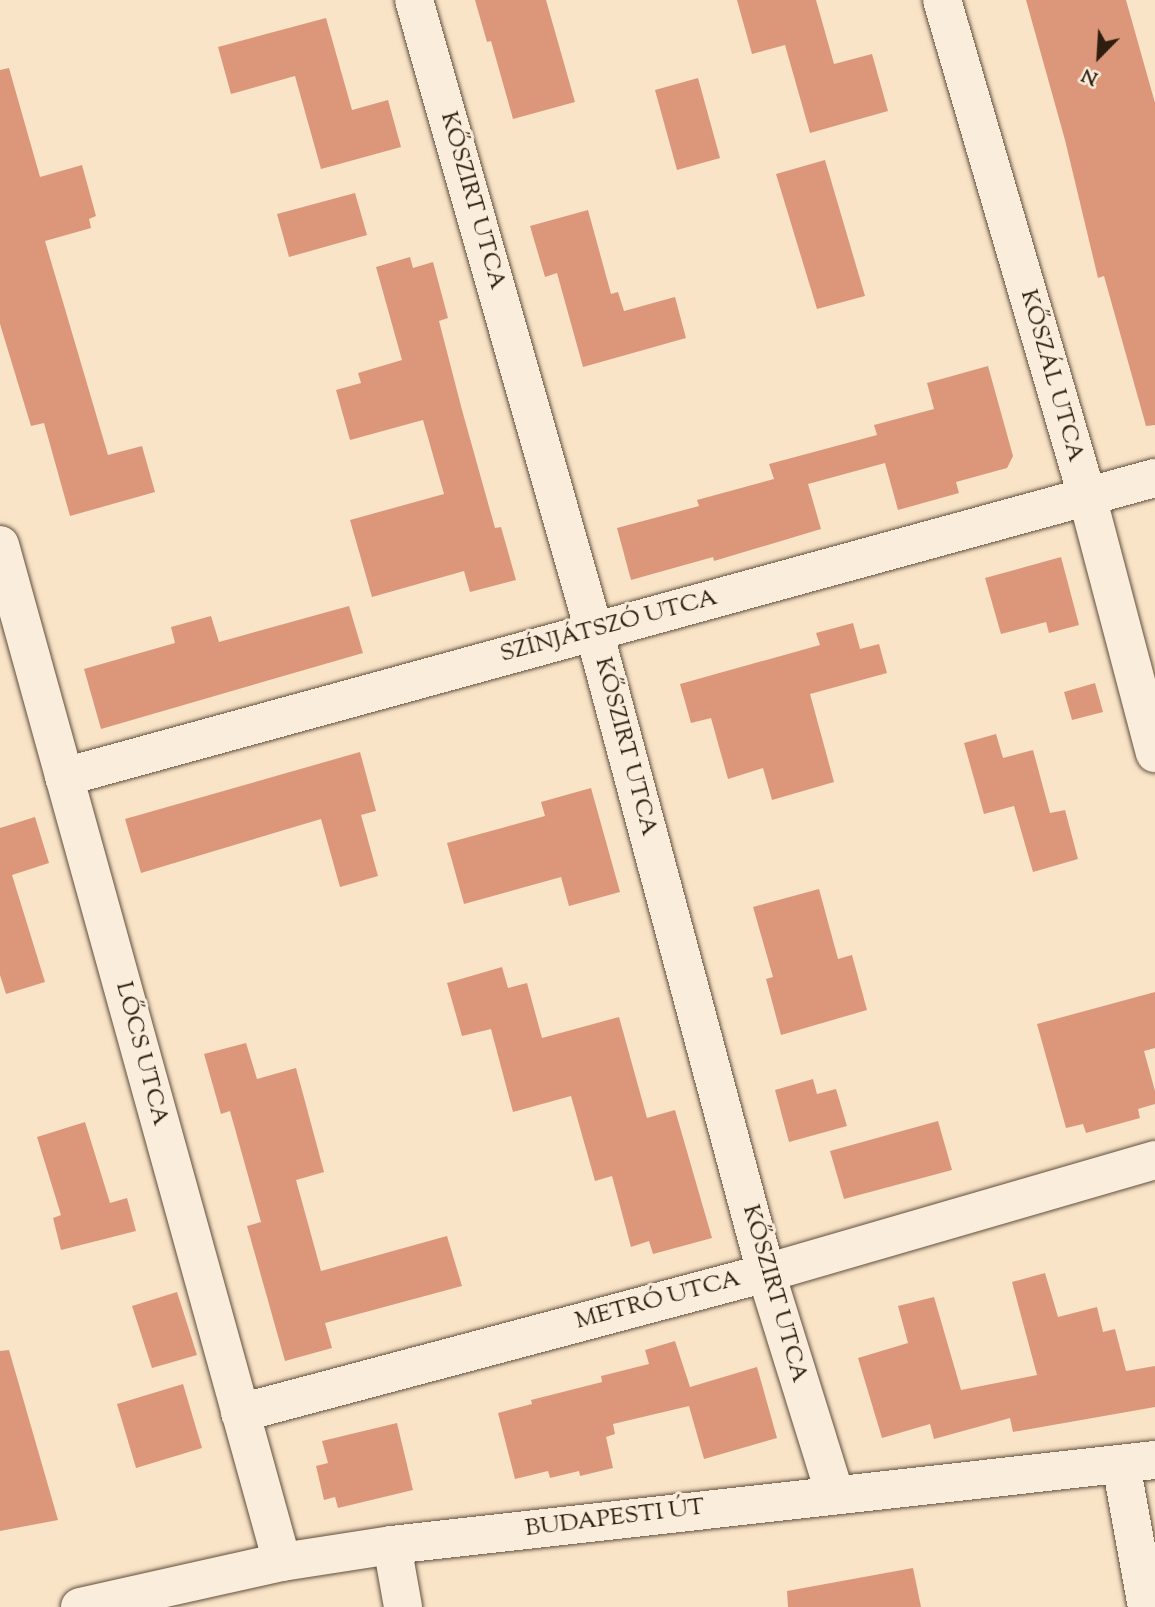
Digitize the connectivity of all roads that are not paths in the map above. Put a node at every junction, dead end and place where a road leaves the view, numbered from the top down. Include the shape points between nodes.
1 (414, 0) edge
2 (942, 0) edge
3 (1155, 478) edge
4 (1087, 496) junction
5 (0, 545) edge
6 (594, 631) junction
7 (1155, 753) edge
8 (64, 777) junction
9 (1155, 1160) edge
10 (766, 1273) junction
11 (240, 1413) junction
12 (1138, 1462) edge
13 (835, 1494) junction
14 (392, 1545) junction
15 (282, 1562) junction
16 (80, 1607) edge
17 (403, 1607) edge
18 (1147, 1607) edge

1 - 6 street, KŐSZIRT UTCA
2 - 4 street, KŐSZÁL UTCA
3 - 4 street, SZÍNJÁTSZÓ UTCA
4 - 6 street, SZÍNJÁTSZÓ UTCA
4 - 7 street, KŐSZÁL UTCA
5 - 8 street, LŐCS UTCA
6 - 8 street, SZÍNJÁTSZÓ UTCA
6 - 10 street, KŐSZIRT UTCA
8 - 11 street, LŐCS UTCA
9 - 10 street, METRÓ UTCA
10 - 11 street, METRÓ UTCA
10 - 13 street, KŐSZIRT UTCA
11 - 15 street, LŐCS UTCA
12 - 13 street, BUDAPESTI ÚT
12 - 18 street
13 - 14 street, BUDAPESTI ÚT
14 - 15 street, BUDAPESTI ÚT
14 - 17 street
15 - 16 street, BUDAPESTI ÚT

